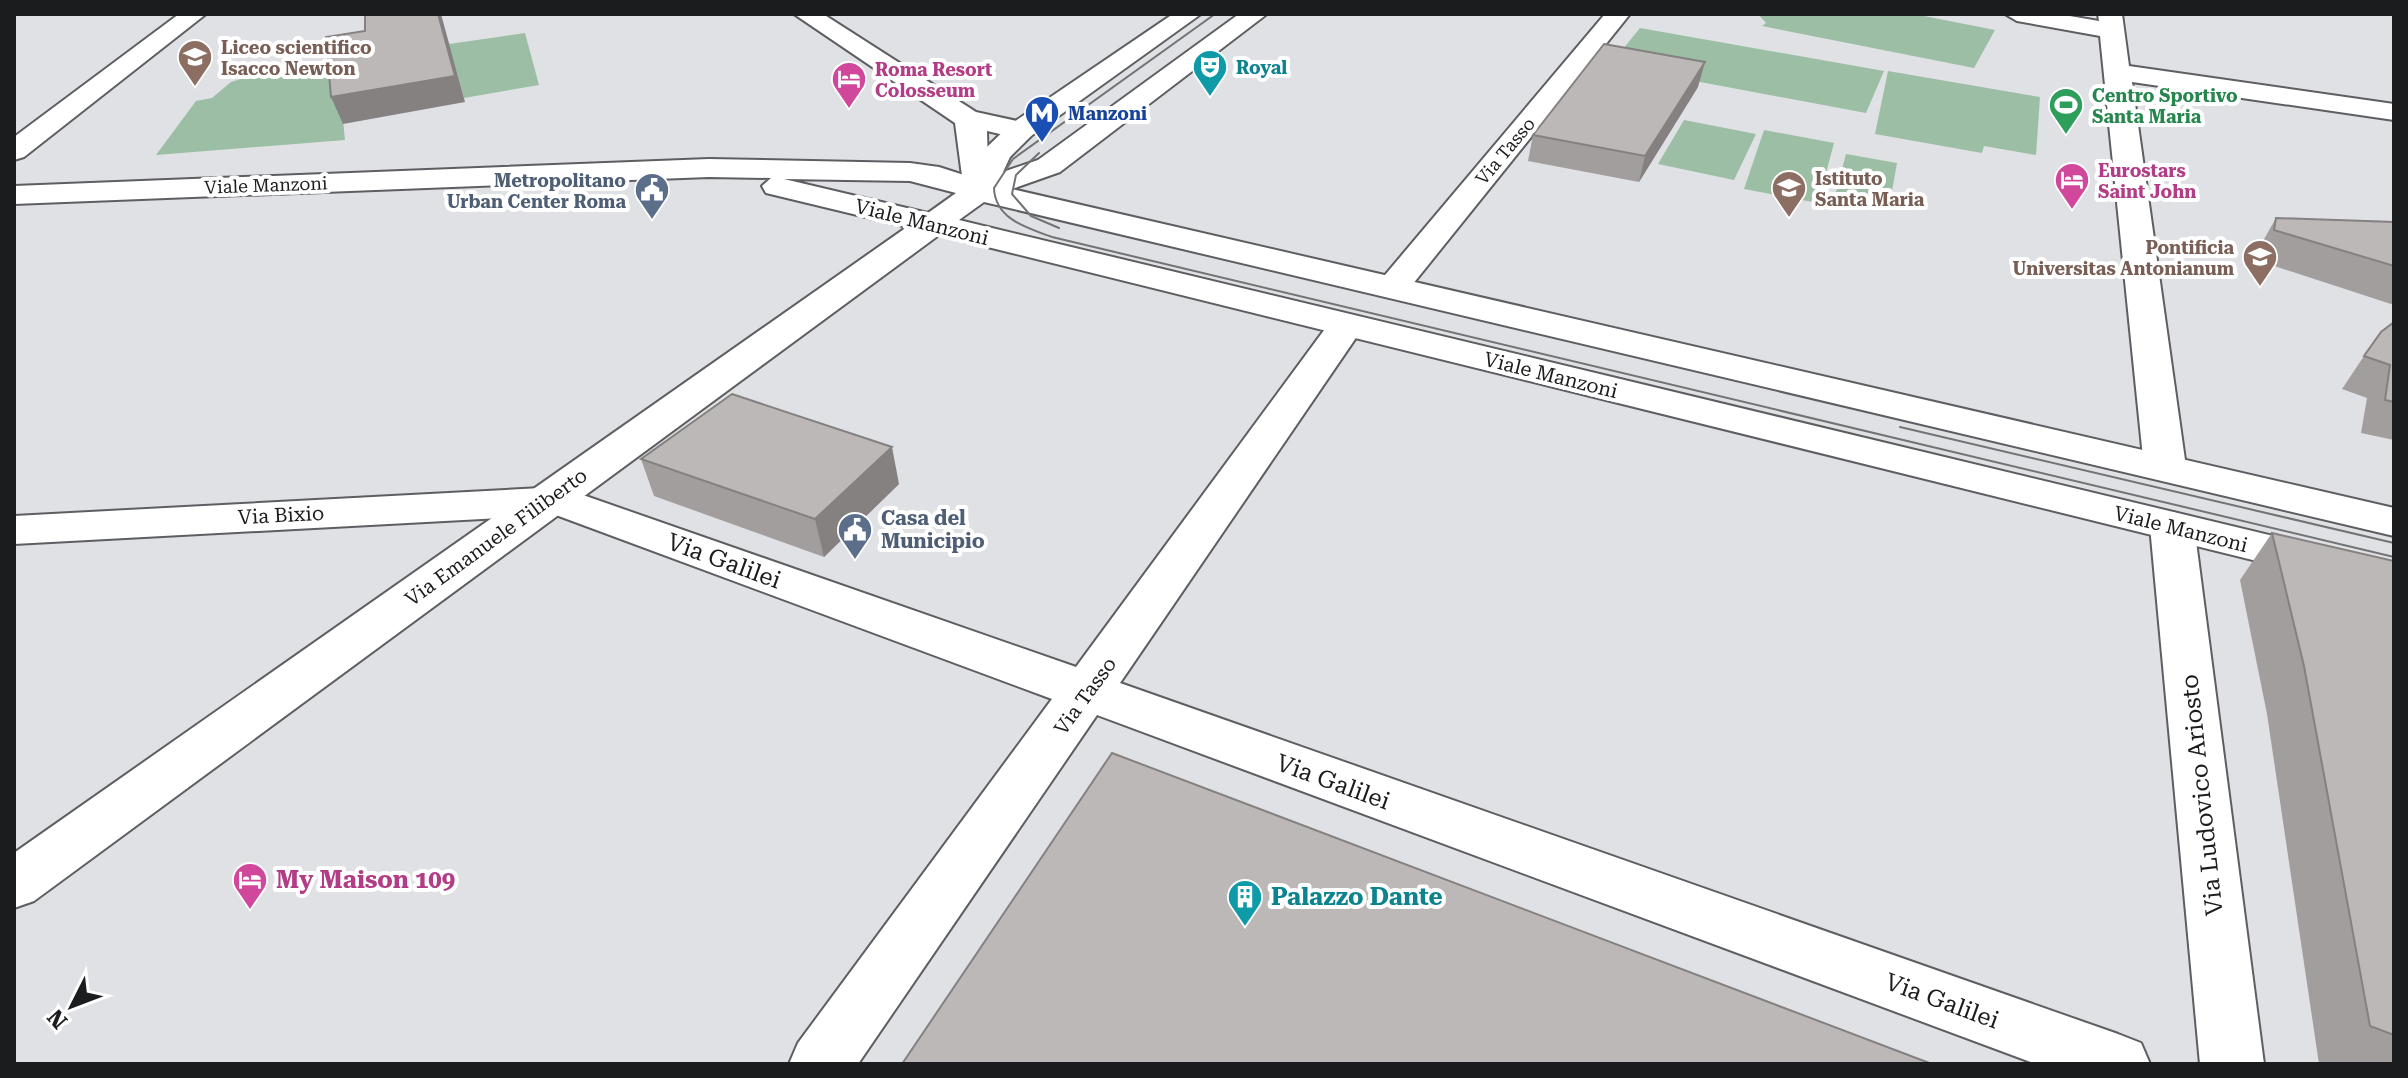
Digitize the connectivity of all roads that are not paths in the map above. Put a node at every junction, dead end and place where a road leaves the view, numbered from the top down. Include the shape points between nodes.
1 (194, 14) edge
2 (806, 14) edge
3 (1189, 14) edge
4 (1255, 14) edge
5 (1618, 14) edge
6 (2017, 14) edge
7 (2112, 22) edge
8 (2116, 72) junction
9 (2394, 112) edge
10 (967, 118) junction
11 (1021, 130) junction
12 (14, 151) edge
13 (709, 168) junction
14 (979, 191) junction
15 (14, 195) edge
16 (931, 225) junction
17 (1392, 288) junction
18 (1346, 326) junction
19 (2165, 467) junction
20 (548, 500) junction
21 (2394, 522) edge
22 (2172, 526) junction
23 (14, 530) edge
24 (2394, 580) edge
25 (1087, 693) junction
26 (14, 884) edge
27 (821, 1064) edge
28 (2118, 1064) edge
29 (2232, 1064) edge

1 - 12 street
2 - 10 street
3 - 11 street, Via Emanuele Filiberto
4 - 14 street, Via Emanuele Filiberto via 1049,166
5 - 17 street, Via Tasso
6 - 7 street
7 - 8 street
8 - 9 street
8 - 19 street
10 - 11 street
10 - 14 street
11 - 14 street, Via Emanuele Filiberto via 997,153
13 - 14 street, Viale Manzoni via 896,170 939,176
13 - 15 street, Viale Manzoni
13 - 16 street, Viale Manzoni
14 - 16 street, Via Emanuele Filiberto
14 - 17 street, Viale Manzoni
16 - 18 street, Viale Manzoni
16 - 20 street, Via Emanuele Filiberto
17 - 19 street, Viale Manzoni
18 - 22 street, Viale Manzoni
18 - 25 street, Via Tasso
19 - 21 street, Viale Manzoni
20 - 23 street, Via Bixio
20 - 25 street, Via Galilei
20 - 26 street, Via Emanuele Filiberto
22 - 24 street, Viale Manzoni
22 - 29 street, Via Ludovico Ariosto
25 - 27 street, Via Tasso
25 - 28 street, Via Galilei

